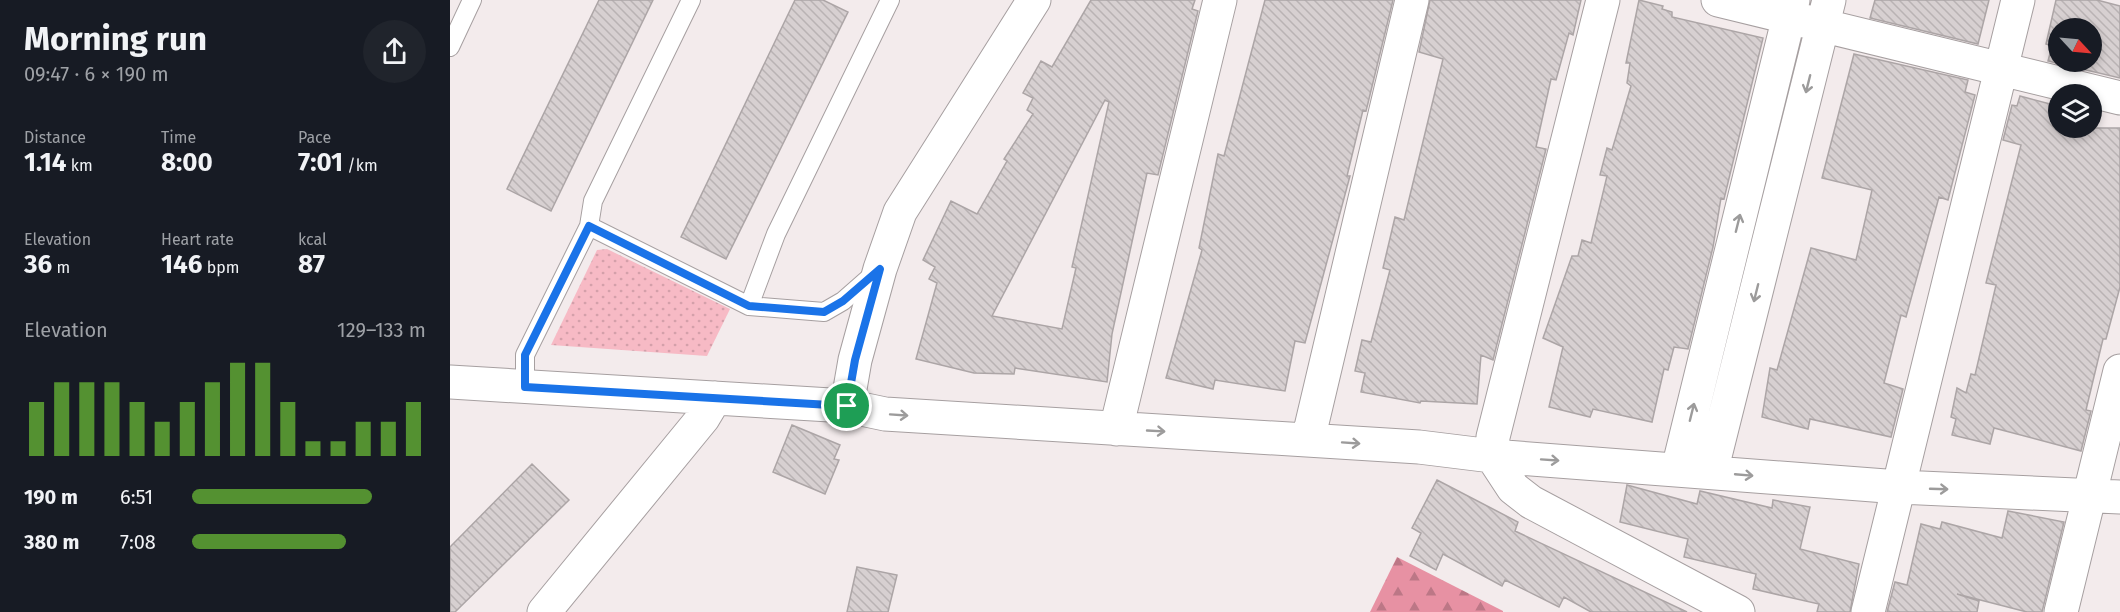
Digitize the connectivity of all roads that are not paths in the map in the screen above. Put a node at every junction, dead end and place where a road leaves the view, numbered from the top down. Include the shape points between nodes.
1 (472, 0) edge
2 (691, 0) edge
3 (890, 0) edge
4 (1034, 0) edge
5 (1220, 0) edge
6 (1412, 0) edge
7 (1603, 0) edge
8 (1718, 0) edge
9 (2018, 0) edge
10 (1791, 9) edge
11 (1825, 13) edge
12 (450, 47) edge
13 (2002, 70) junction
14 (2120, 98) edge
15 (589, 226) junction
16 (880, 269) junction
17 (749, 306) junction
18 (2120, 371) edge
19 (450, 382) edge
20 (525, 387) junction
21 (715, 398) junction
22 (847, 406) junction
23 (1116, 429) junction
24 (1308, 440) junction
25 (1492, 456) junction
26 (1678, 470) junction
27 (1711, 472) junction
28 (1899, 487) junction
29 (2105, 496) edge
30 (544, 612) edge
31 (1738, 612) edge
32 (1868, 612) edge
33 (2061, 612) edge

1 - 12 lane
2 - 15 lane via 593,201
3 - 17 lane via 776,234
4 - 16 street via 900,212
5 - 23 street
6 - 24 street
7 - 25 street via 1493,437
8 - 10 street
9 - 13 street
10 - 11 street
26 -> 10 street
11 - 13 street
11 -> 27 street
13 - 14 street
13 - 28 street
15 - 17 lane
15 - 20 lane via 525,355
16 - 17 lane via 824,312
16 - 22 street
18 - 29 street
19 - 20 street
20 - 21 street
21 - 22 street
21 - 30 street via 703,418
22 -> 23 street via 885,414
23 -> 24 street
24 -> 25 street
25 -> 26 street
25 - 31 street via 1513,488 1532,502
26 - 27 street
27 -> 28 street
28 -> 29 street
28 - 32 street
29 - 33 street

